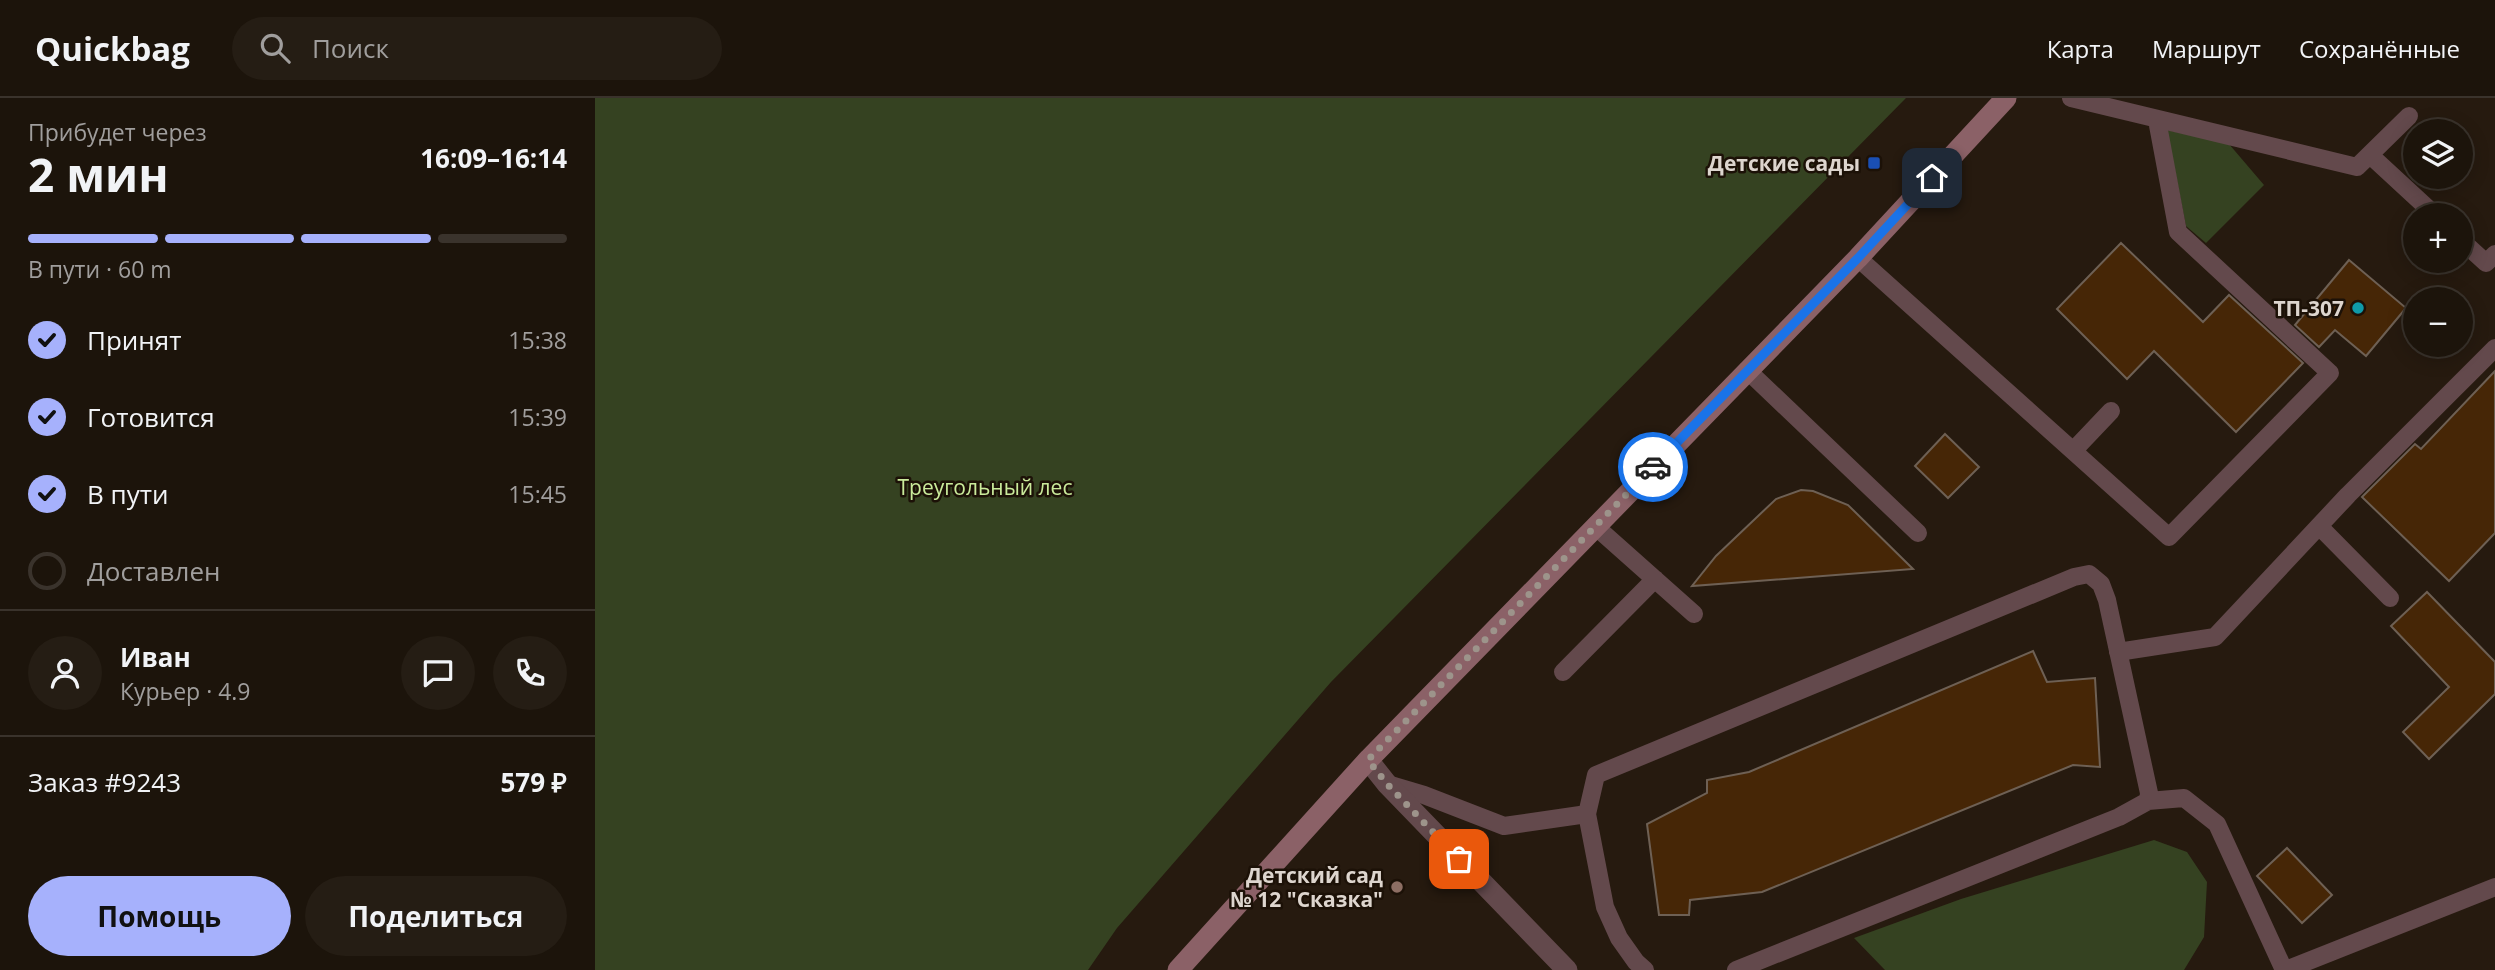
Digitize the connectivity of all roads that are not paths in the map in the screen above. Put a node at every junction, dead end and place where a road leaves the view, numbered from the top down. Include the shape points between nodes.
1 (2006, 98) edge
2 (2071, 98) edge
3 (2409, 116) dead end
4 (2157, 120) junction
5 (2370, 155) junction
6 (2421, 203) edge
7 (2473, 251) edge
8 (2495, 254) edge
9 (1858, 258) junction
10 (2495, 348) edge
11 (1747, 370) junction
12 (2111, 411) dead end
13 (2073, 451) junction
14 (1595, 526) junction
15 (2319, 526) junction
16 (1918, 533) dead end
17 (1655, 579) junction
18 (2390, 598) dead end
19 (1694, 614) dead end
20 (2118, 652) junction
21 (1563, 672) dead end
22 (1368, 760) junction
23 (1387, 784) junction
24 (2148, 801) junction
25 (1587, 814) junction
26 (2495, 887) edge
27 (1763, 964) edge
28 (1178, 970) edge
29 (1567, 970) edge
30 (1645, 970) edge
31 (1736, 970) edge
32 (2285, 970) edge

1 - 9 main road
2 - 4 lane
3 - 5 lane
4 - 5 lane via 2357,167
4 - 13 lane via 2178,232 2330,373 2169,537
5 - 6 lane
7 - 8 lane via 2486,263
9 - 11 main road
9 - 13 lane
10 - 15 lane
11 - 14 main road
11 - 16 lane
12 - 13 lane
14 - 17 lane
14 - 22 main road
15 - 18 lane
15 - 20 lane via 2215,637
17 - 19 lane
17 - 21 lane
20 - 24 lane
20 - 25 lane via 2101,584 2089,574 2074,577 1596,775
22 - 23 street
22 - 28 main road
23 - 25 lane via 1504,826
23 - 29 street
24 - 27 lane
24 - 32 lane via 2184,798 2217,824
25 - 30 lane via 1605,907 1619,938
26 - 32 lane
27 - 31 lane

